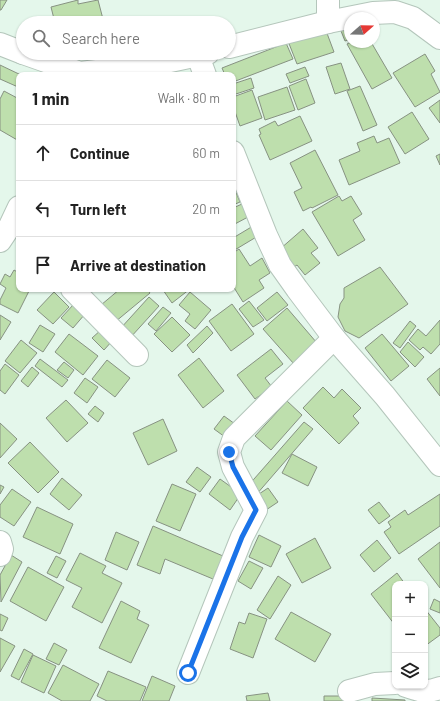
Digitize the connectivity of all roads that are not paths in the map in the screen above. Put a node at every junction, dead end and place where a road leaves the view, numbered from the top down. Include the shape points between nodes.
1 (328, 0) edge
2 (328, 22) junction
3 (440, 38) edge
4 (0, 44) edge
5 (236, 45) edge
6 (16, 50) edge
7 (42, 60) edge
8 (204, 61) edge
9 (74, 72) edge
10 (94, 72) edge
11 (236, 160) edge
12 (75, 292) edge
13 (334, 338) junction
14 (137, 355) dead end
15 (440, 465) edge
16 (0, 542) edge
17 (0, 555) edge
18 (188, 673) dead end
19 (392, 683) edge
20 (440, 688) edge
21 (415, 689) edge
22 (349, 691) dead end

1 - 2 street
2 - 3 street via 374,13 395,12 413,18
2 - 5 street
4 - 6 street
7 - 9 street
8 - 10 street
11 - 13 street via 280,265
12 - 14 street
13 - 15 street
13 - 18 street via 234,438 229,452 233,467 256,510 242,537
16 - 17 street
19 - 22 street via 376,684
20 - 21 street via 430,692

